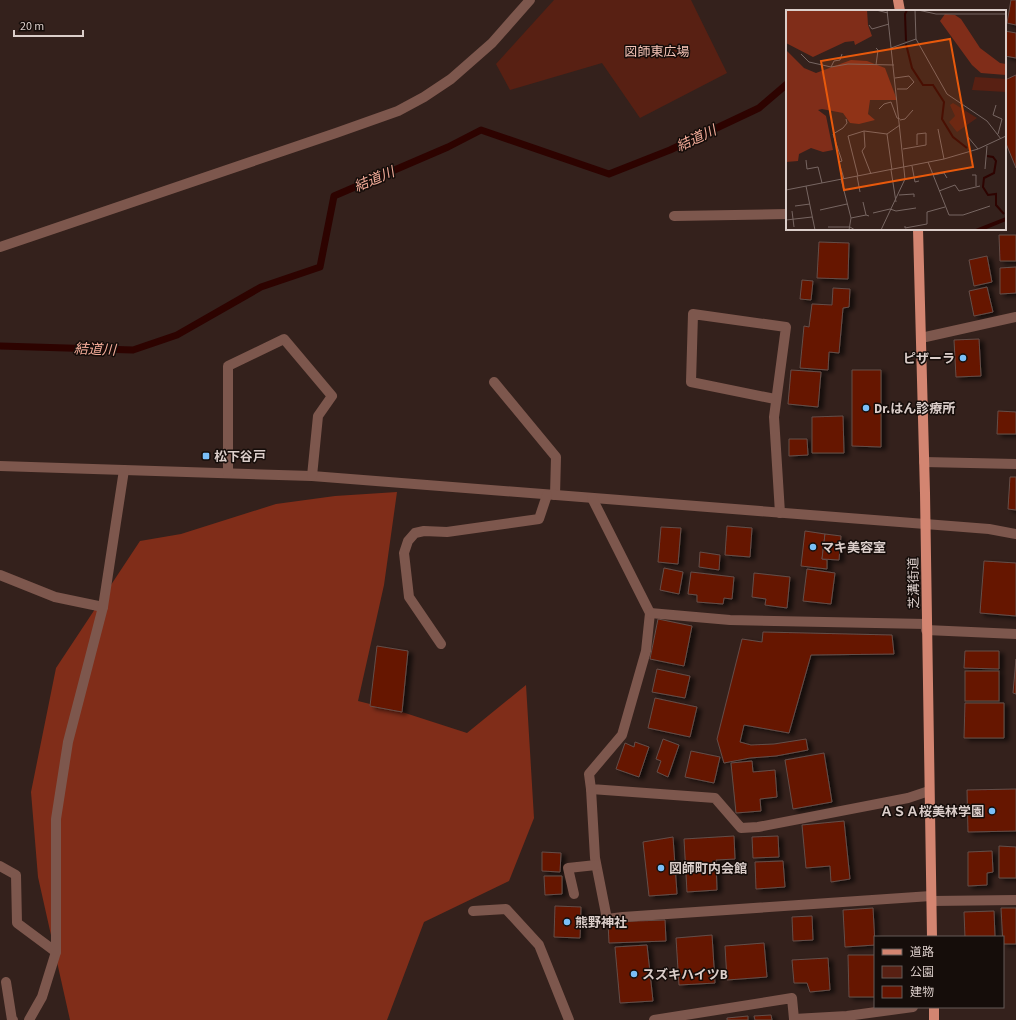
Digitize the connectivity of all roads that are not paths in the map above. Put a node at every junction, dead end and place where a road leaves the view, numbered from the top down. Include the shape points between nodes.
1 (530, 0) edge
2 (898, 0) edge
3 (900, 10) edge
4 (786, 214) edge
5 (674, 216) dead end
6 (918, 230) edge
7 (0, 247) edge
8 (1016, 317) edge
9 (921, 338) junction
10 (494, 382) dead end
11 (775, 399) junction
12 (924, 462) junction
13 (1016, 464) edge
14 (0, 466) edge
15 (124, 470) junction
16 (228, 473) junction
17 (312, 476) junction
18 (551, 495) junction
19 (592, 498) junction
20 (780, 513) junction
21 (924, 525) junction
22 (1016, 534) edge
23 (0, 575) edge
24 (102, 607) junction
25 (650, 613) junction
26 (926, 627) junction
27 (1016, 634) edge
28 (441, 644) dead end
29 (591, 789) junction
30 (929, 791) junction
31 (596, 865) junction
32 (0, 866) edge
33 (574, 894) dead end
34 (932, 899) junction
35 (1016, 900) edge
36 (473, 911) dead end
37 (932, 936) edge
38 (56, 952) junction
39 (6, 982) dead end
40 (906, 1008) edge
41 (934, 1008) edge
42 (33, 1017) edge
43 (13, 1020) edge
44 (569, 1020) edge
45 (654, 1020) edge
46 (934, 1020) edge

1 - 7 street via 492,43 451,79 398,110
2 - 3 main road
4 - 5 street
6 - 9 main road, 芝溝街道
8 - 9 street
9 - 12 main road, 芝溝街道
10 - 18 street via 556,457
11 - 11 street via 786,327 692,314 691,382
11 - 20 street
12 - 13 street
12 - 21 main road, 芝溝街道
14 - 15 street
15 - 16 street
15 - 24 street
16 - 17 street
16 - 17 street via 228,366 284,339 332,396 318,416
17 - 18 street
18 - 19 street
18 - 28 street via 539,519 447,532 424,531 415,533 408,541 404,553 409,597
19 - 20 street
19 - 25 street
20 - 21 street
21 - 22 street via 989,529
21 - 26 main road, 芝溝街道
23 - 24 street via 54,597
24 - 38 street via 68,742 56,819
25 - 26 street via 730,620
25 - 29 street via 646,652 622,735 589,774
26 - 27 street
26 - 30 main road, 芝溝街道
29 - 30 street via 715,798 742,828 908,798
29 - 31 street
30 - 34 main road, 芝溝街道
31 - 33 street via 568,868
31 - 34 street via 607,919 623,916
32 - 38 street via 16,874 17,924
34 - 35 street
34 - 37 main road, 芝溝街道
36 - 44 street via 506,909 539,945
38 - 42 street
39 - 43 street
40 - 45 street via 847,1016 794,1019 792,998
41 - 46 main road

